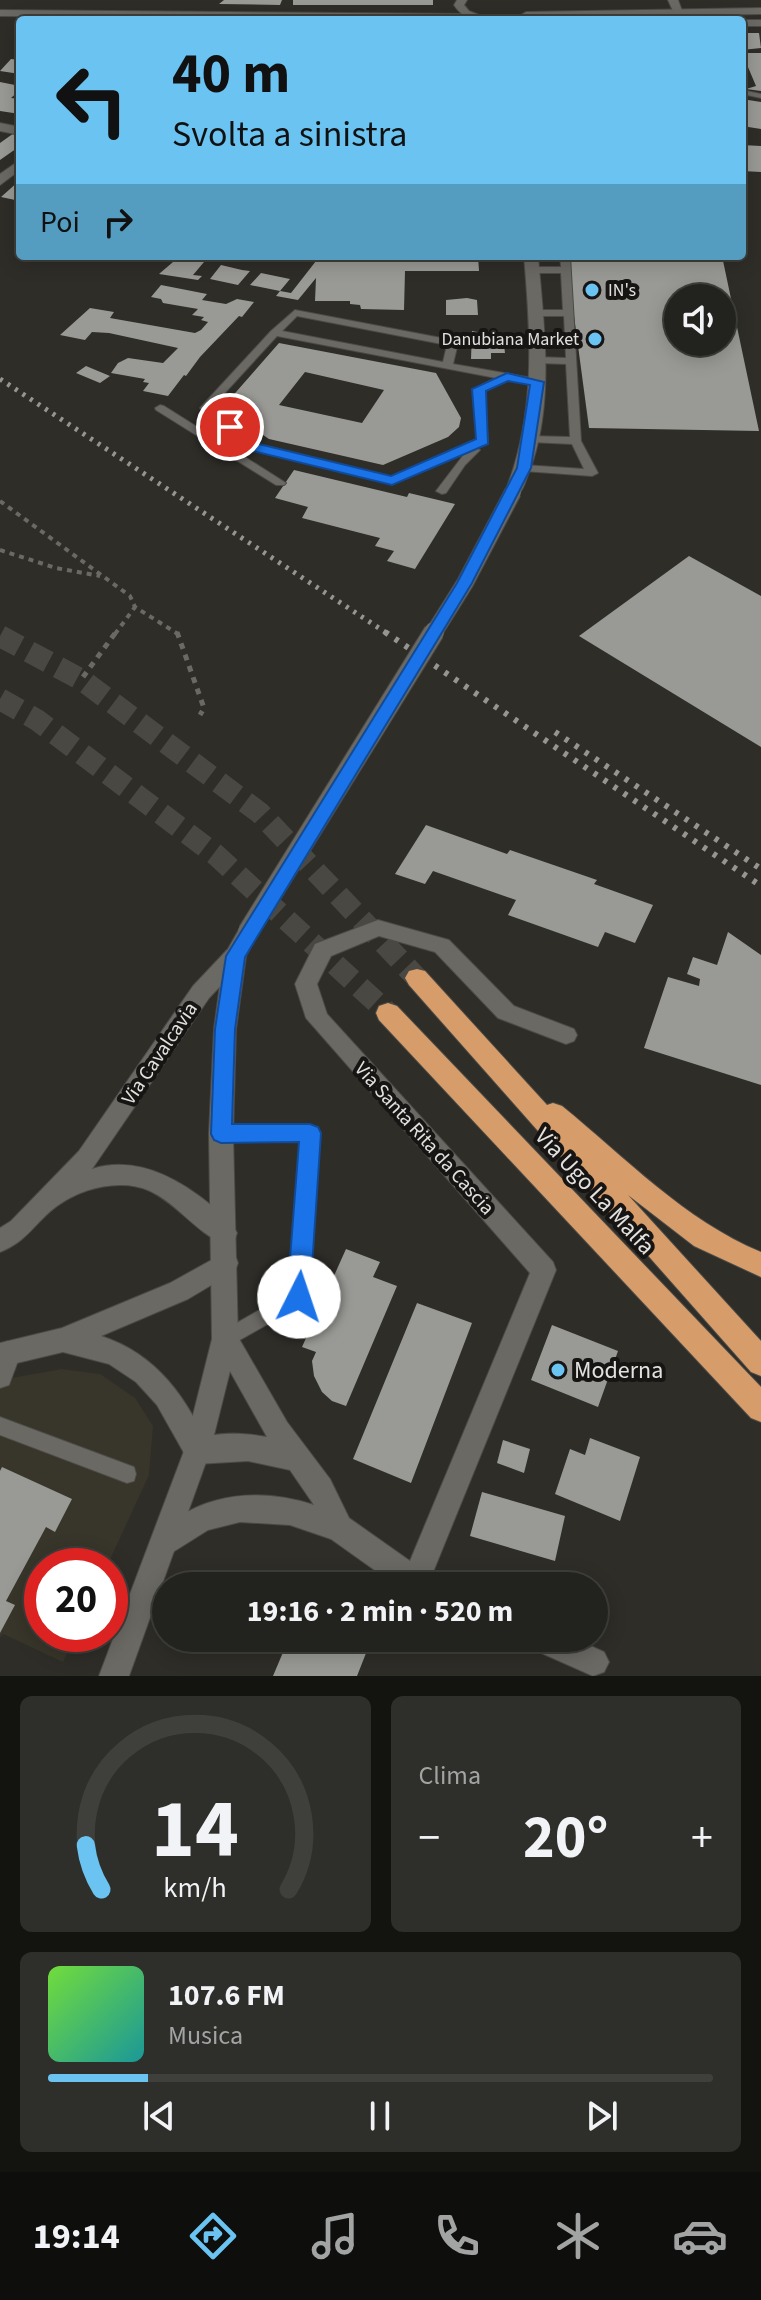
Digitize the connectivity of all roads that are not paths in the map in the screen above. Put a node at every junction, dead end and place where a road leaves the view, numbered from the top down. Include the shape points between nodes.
1 (212, 0) edge
2 (673, 0) edge
3 (460, 2) edge
4 (531, 2) edge
5 (0, 13) edge
6 (680, 14) junction
7 (433, 15) junction
8 (143, 16) edge
9 (192, 16) edge
10 (427, 16) edge
11 (453, 16) edge
12 (571, 16) edge
13 (609, 16) edge
14 (654, 16) edge
15 (720, 16) edge
16 (16, 167) edge
17 (0, 181) edge
18 (565, 260) edge
19 (532, 263) edge
20 (566, 270) junction
21 (534, 313) junction
22 (569, 313) junction
23 (275, 333) junction
24 (537, 360) junction
25 (572, 361) junction
26 (447, 366) junction
27 (469, 370) junction
28 (507, 377) junction
29 (538, 382) junction
30 (479, 389) junction
31 (160, 408) dead end
32 (530, 439) junction
33 (483, 441) junction
34 (576, 441) junction
35 (254, 447) junction
36 (239, 458) junction
37 (524, 468) junction
38 (592, 473) junction
39 (280, 483) dead end
40 (601, 486) dead end
41 (442, 491) dead end
42 (235, 956) junction
43 (417, 978) tunnel mouth
44 (388, 1013) tunnel mouth
45 (566, 1035) dead end
46 (507, 1079) junction
47 (221, 1134) junction
48 (47, 1200) junction
49 (225, 1233) junction
50 (10, 1235) edge
51 (0, 1254) edge
52 (226, 1263) junction
53 (761, 1265) edge
54 (225, 1339) junction
55 (63, 1340) junction
56 (3, 1361) edge
57 (761, 1362) edge
58 (718, 1363) junction
59 (761, 1408) edge
60 (761, 1418) edge
61 (0, 1426) edge
62 (197, 1451) junction
63 (298, 1459) junction
64 (127, 1474) dead end
65 (339, 1528) junction
66 (165, 1543) junction
67 (400, 1572) edge
68 (423, 1572) edge
69 (572, 1652) edge
70 (594, 1662) dead end
71 (114, 1676) edge

1 - 9 street
2 - 6 street
3 - 7 street
4 - 12 street
5 - 8 street
6 - 13 street
6 - 14 street
6 - 15 street
7 - 10 street
7 - 11 street
16 - 17 street
18 - 20 lane
19 - 20 lane
19 - 21 street, Via Cavalcavia
20 - 22 lane
21 - 22 lane
21 - 24 street, Via Cavalcavia
22 - 25 lane
23 - 26 lane
23 - 26 lane via 295,313 453,343
23 - 35 lane via 205,408
24 - 25 lane
24 - 29 street, Via Cavalcavia
25 - 34 lane
26 - 27 lane
27 - 28 lane
27 - 30 lane
28 - 29 lane
28 - 30 lane
29 - 32 street, Via Cavalcavia
30 - 33 lane
31 - 36 lane
32 - 34 lane
32 - 37 street, Via Cavalcavia
33 - 35 lane via 392,481
33 - 41 lane
34 - 38 lane
35 - 36 lane
36 - 39 lane
37 - 38 lane
37 - 42 street, Via Cavalcavia, bridge via 465,583
38 - 40 lane
42 - 47 street via 225,1029
42 - 48 street, Via Cavalcavia via 201,992 87,1158
43 - 46 highway, Via Ugo La Malfa
44 - 58 highway, Via Ugo La Malfa
45 - 68 street, Via Santa Rita da Cascia via 506,1012 442,946 378,928 323,950 306,984 317,1018 544,1270
46 - 53 highway via 658,1205 738,1257
46 - 57 highway, Via Ugo La Malfa
47 - 49 street
47 - 54 lane via 310,1133 299,1297
48 - 49 street, Via Cavalcavia via 117,1174 156,1182 190,1202
48 - 50 street, Via Cavalcavia
49 - 52 street
50 - 51 lane
52 - 54 street
52 - 55 street via 179,1291
54 - 62 street
54 - 63 street
55 - 56 street
55 - 62 street via 117,1354 154,1379 179,1413
58 - 59 highway, Via Ugo La Malfa
58 - 60 highway
61 - 64 lane
62 - 63 street via 262,1447
62 - 66 street
63 - 65 street
65 - 66 street via 290,1511 240,1508 202,1518
65 - 67 street
66 - 71 street
69 - 70 street

